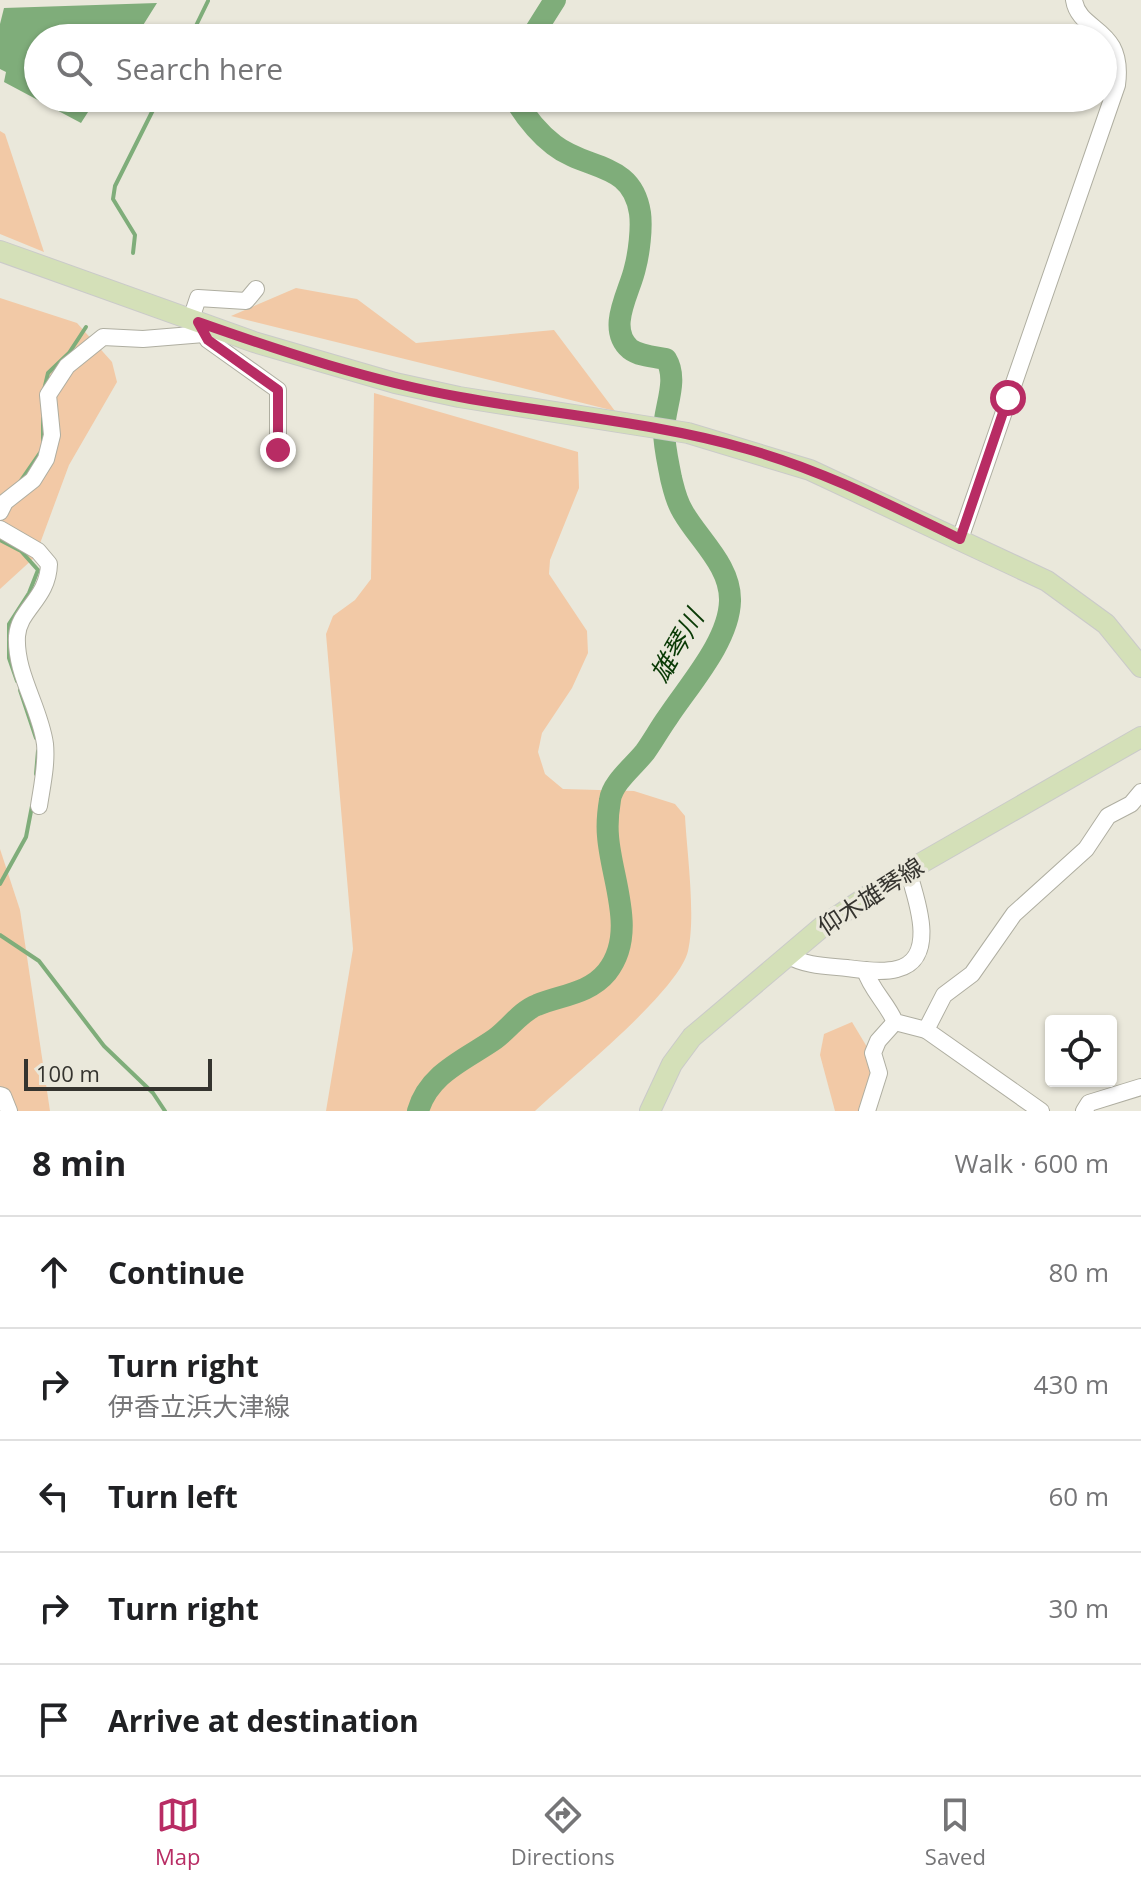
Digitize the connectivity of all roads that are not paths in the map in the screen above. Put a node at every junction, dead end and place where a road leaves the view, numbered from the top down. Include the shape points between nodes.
1 (1074, 0) edge
2 (1091, 24) edge
3 (1117, 56) edge
4 (1117, 85) edge
5 (1108, 112) edge
6 (0, 251) edge
7 (256, 289) dead end
8 (198, 325) junction
9 (278, 450) dead end
10 (0, 512) edge
11 (0, 529) edge
12 (960, 539) junction
13 (1141, 667) edge
14 (1141, 737) edge
15 (1141, 792) edge
16 (39, 806) dead end
17 (908, 871) junction
18 (787, 955) junction
19 (865, 970) junction
20 (895, 1022) junction
21 (926, 1030) junction
22 (1141, 1087) edge
23 (0, 1095) edge
24 (9, 1111) edge
25 (650, 1111) edge
26 (867, 1111) edge
27 (1041, 1111) edge
28 (1084, 1111) edge

1 - 2 street
3 - 4 street
5 - 12 street
6 - 8 main road
7 - 8 street via 246,301 198,298
8 - 9 street via 208,340 278,390
8 - 10 street via 143,339 103,337 67,366 48,395 52,435 46,459
8 - 12 main road via 395,383 688,433 749,449 833,479
11 - 16 street via 38,551 49,564 42,594 17,631 17,654 45,744
12 - 13 main road via 1047,581 1106,624
14 - 17 main road, 仰木雄琴線
15 - 21 street via 1108,816 1086,849 1014,914 972,974 944,995
17 - 18 main road, 仰木雄琴線
17 - 19 street via 919,905 920,949 909,964 896,970
18 - 19 street via 799,963
18 - 25 main road, 仰木雄琴線 via 692,1037 672,1064
19 - 20 street
20 - 21 street
20 - 26 street via 873,1053 879,1073
21 - 27 street
22 - 28 street via 1089,1103
23 - 24 street

